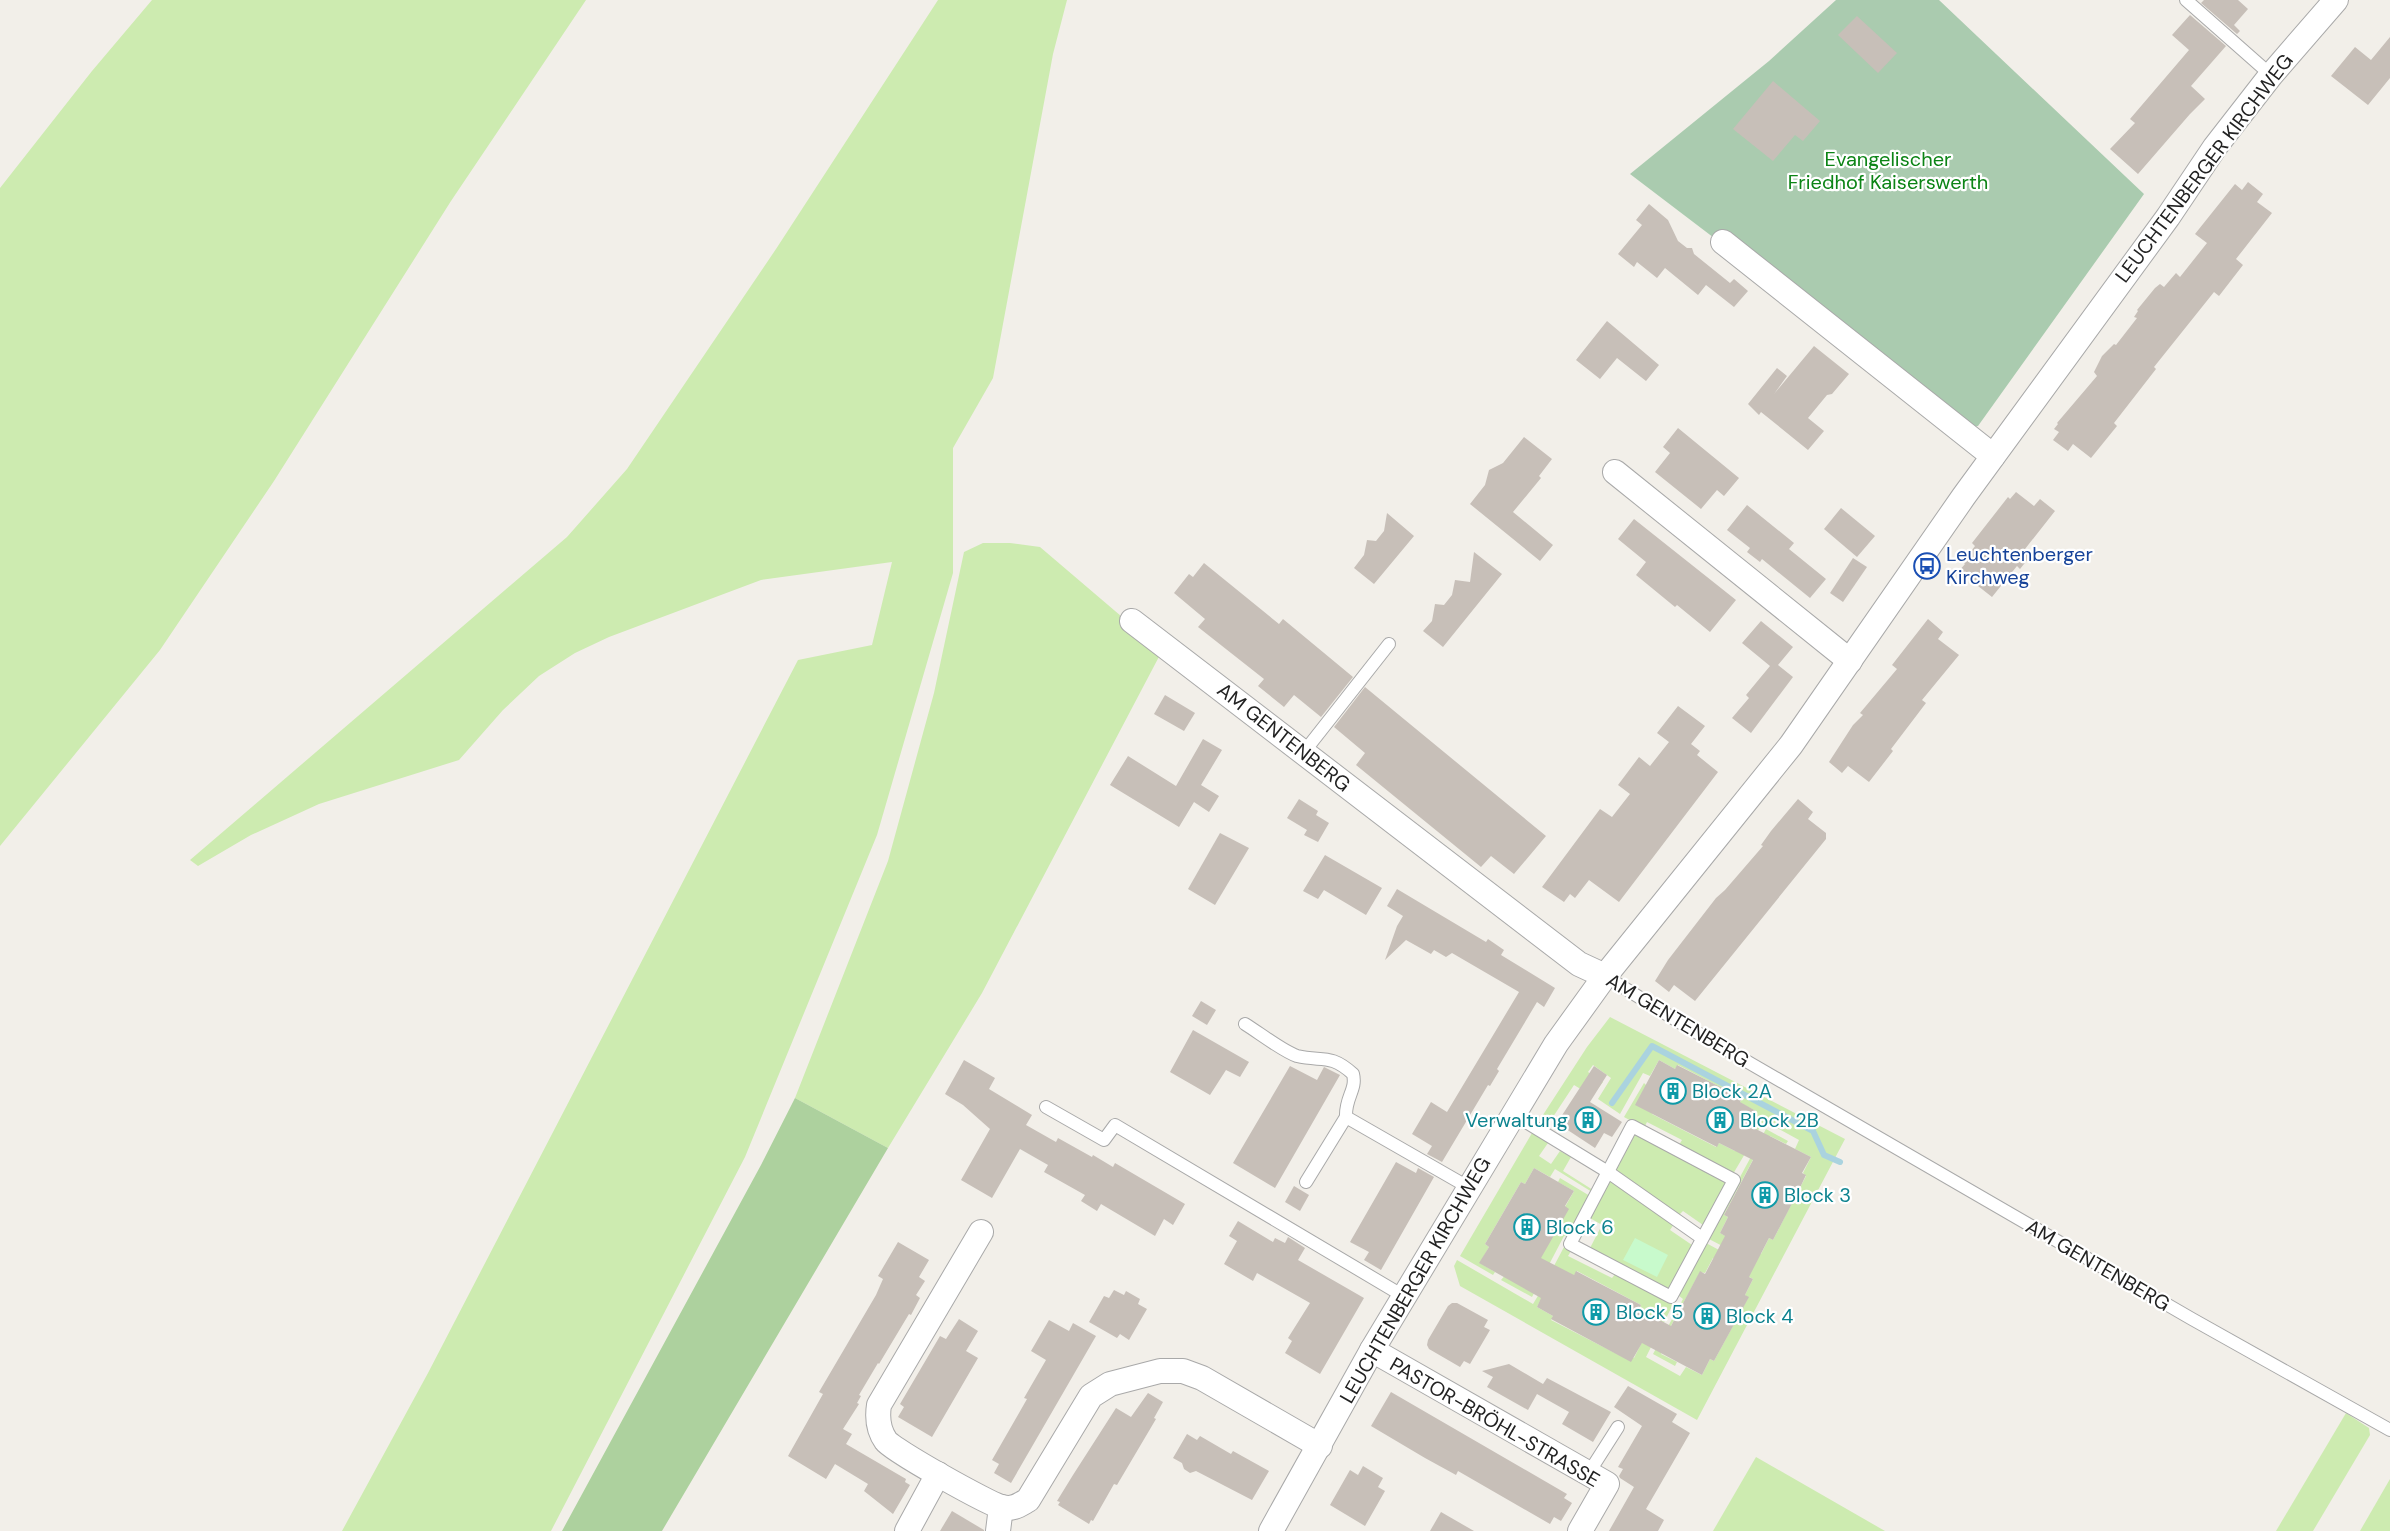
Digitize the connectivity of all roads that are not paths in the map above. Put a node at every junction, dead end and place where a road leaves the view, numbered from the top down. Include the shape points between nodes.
1 (2186, 0) edge
2 (2336, 0) edge
3 (2271, 75) junction
4 (1723, 242) dead end
5 (1993, 456) junction
6 (1615, 472) dead end
7 (1132, 621) dead end
8 (1389, 644) dead end
9 (1850, 661) junction
10 (1304, 752) junction
11 (1605, 976) junction
12 (1245, 1024) dead end
13 (1046, 1107) dead end
14 (1513, 1114) junction
15 (1346, 1117) junction
16 (1608, 1172) junction
17 (1306, 1182) dead end
18 (1468, 1187) junction
19 (981, 1232) dead end
20 (1702, 1238) junction
21 (1405, 1297) junction
22 (1372, 1350) junction
23 (1618, 1427) dead end
24 (2390, 1430) edge
25 (1320, 1446) junction
26 (938, 1473) junction
27 (1588, 1473) junction
28 (1001, 1507) junction
29 (907, 1531) edge
30 (998, 1531) edge
31 (1271, 1531) edge
32 (1580, 1531) edge

1 - 3 lane
2 - 3 street, LEUCHTENBERGER KIRCHWEG
3 - 5 street, LEUCHTENBERGER KIRCHWEG
4 - 5 street
5 - 9 street, LEUCHTENBERGER KIRCHWEG
6 - 9 street
7 - 10 street, AM GENTENBERG
8 - 10 lane
9 - 11 street, LEUCHTENBERGER KIRCHWEG via 1791,745
10 - 11 street, AM GENTENBERG via 1579,964
11 - 14 street, LEUCHTENBERGER KIRCHWEG via 1556,1044
11 - 24 lane, AM GENTENBERG via 2172,1308
12 - 15 lane via 1296,1056 1326,1058 1345,1066 1353,1074 1354,1088 1346,1101
13 - 21 lane via 1104,1140 1115,1125
14 - 16 lane
14 - 18 street, LEUCHTENBERGER KIRCHWEG
15 - 17 lane
15 - 18 lane
16 - 20 lane
16 - 20 lane via 1632,1126 1734,1180
16 - 20 lane via 1570,1244 1671,1297
18 - 21 street, LEUCHTENBERGER KIRCHWEG
19 - 26 street via 879,1405 877,1419 887,1443
21 - 22 street, LEUCHTENBERGER KIRCHWEG
22 - 25 street, LEUCHTENBERGER KIRCHWEG
22 - 27 street, PASTOR-BRÖHL-STRASSE
23 - 27 lane
25 - 28 street via 1202,1378 1183,1371 1160,1371 1110,1384 1091,1396 1028,1500 1014,1508
25 - 31 street, LEUCHTENBERGER KIRCHWEG
26 - 28 street
26 - 29 street
27 - 32 street, PASTOR-BRÖHL-STRASSE via 1607,1484
28 - 30 street

